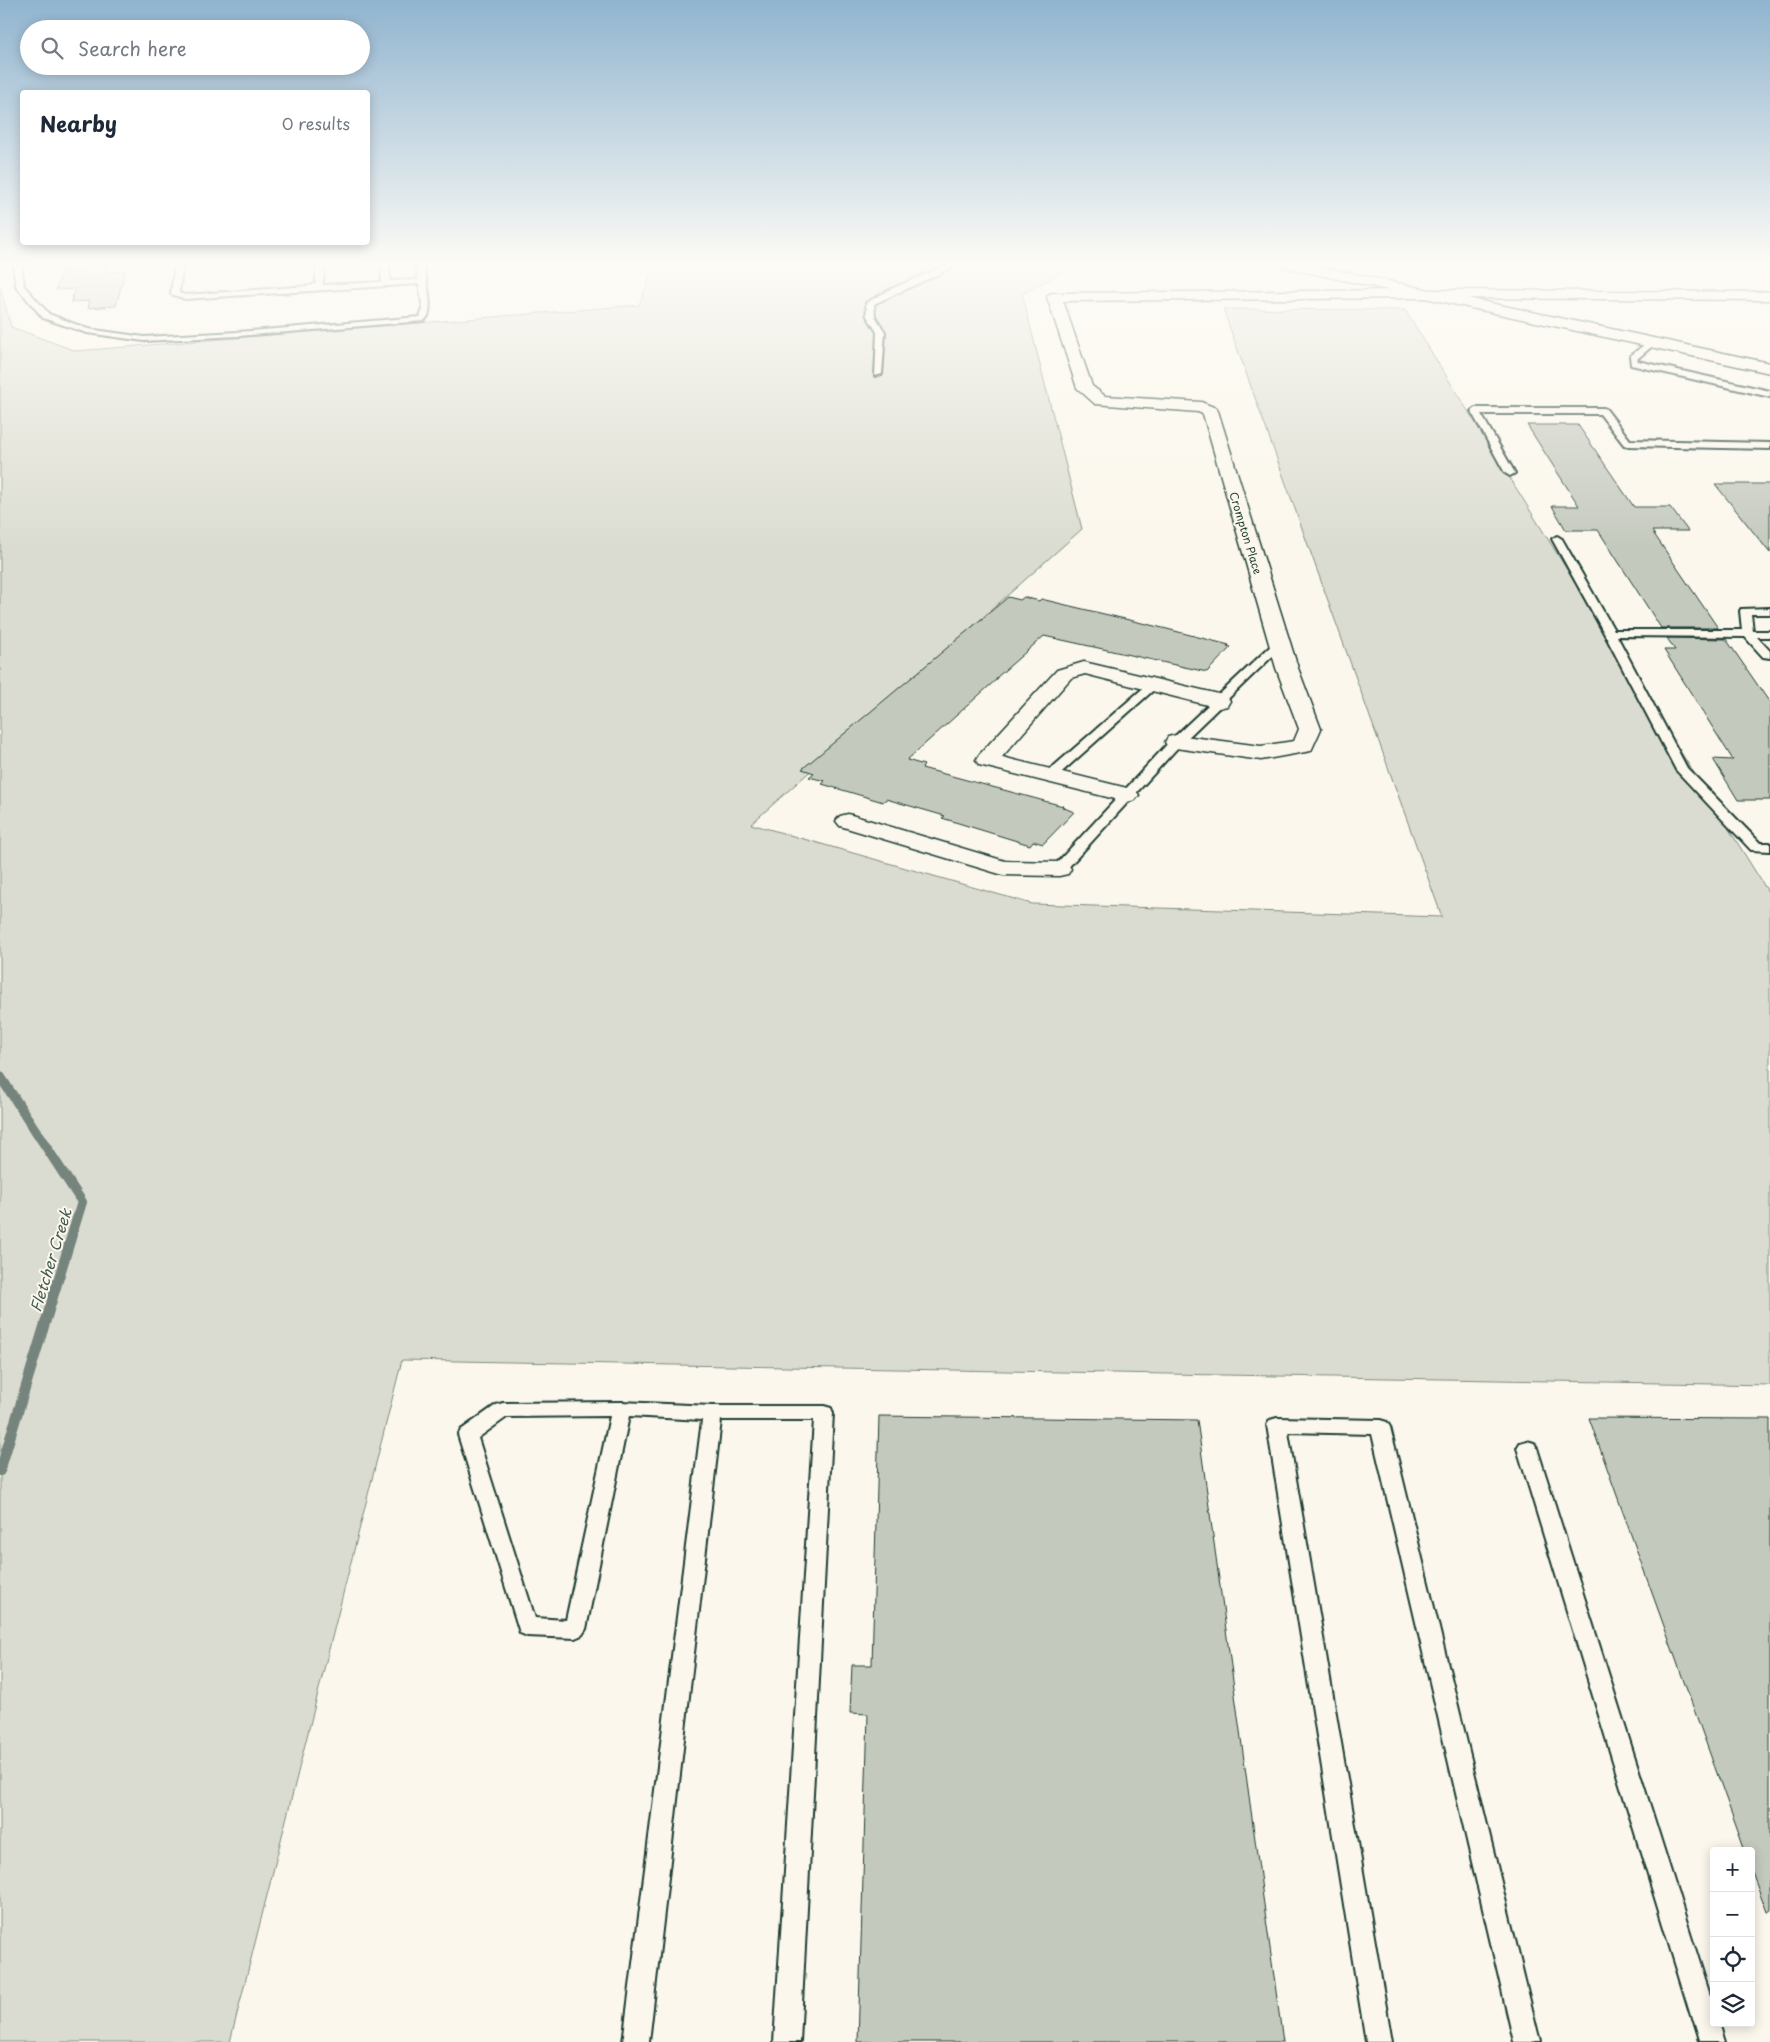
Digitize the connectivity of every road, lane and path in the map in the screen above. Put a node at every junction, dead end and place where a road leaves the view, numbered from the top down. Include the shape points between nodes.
1 (879, 358) edge
2 (1075, 358) edge
3 (1633, 358) edge
4 (1724, 358) edge
5 (1770, 368) edge
6 (878, 374) dead end
7 (1770, 394) edge
8 (1770, 446) edge
9 (1510, 473) dead end
10 (1557, 539) dead end
11 (1770, 611) edge
12 (1610, 633) junction
13 (1748, 634) junction
14 (1770, 634) edge
15 (1279, 644) junction
16 (1770, 654) edge
17 (1153, 685) junction
18 (1219, 701) junction
19 (1176, 742) junction
20 (1050, 776) junction
21 (1127, 795) junction
22 (848, 821) dead end
23 (1770, 847) edge
24 (1059, 869) joint
25 (621, 1409) junction
26 (712, 1413) junction
27 (1527, 1448) dead end
28 (636, 2042) edge
29 (787, 2042) edge
30 (1379, 2042) edge
31 (1527, 2042) edge
32 (1712, 2042) edge

1 - 6 lane
2 - 15 street, Crompton Place via 1085,388 1102,401 1201,407 1210,412
3 - 7 lane via 1634,362
4 - 5 street
8 - 9 lane via 1627,444 1603,411 1475,411
10 - 12 lane
11 - 13 lane via 1745,611
12 - 13 lane
12 - 23 lane via 1682,770 1756,847
13 - 14 lane
13 - 16 lane
15 - 18 lane
15 - 19 street, Crompton Place via 1310,729 1302,746 1262,753
17 - 18 street
17 - 20 lane
17 - 20 street via 1084,668 1064,674 987,760
18 - 19 lane
19 - 21 lane
20 - 21 street
21 - 24 lane
22 - 24 street via 1003,868
25 - 25 lane via 575,1629 527,1627 468,1436 503,1410
25 - 26 lane
26 - 28 lane
26 - 29 lane via 824,1413
27 - 32 lane
30 - 31 lane via 1277,1425 1380,1427

